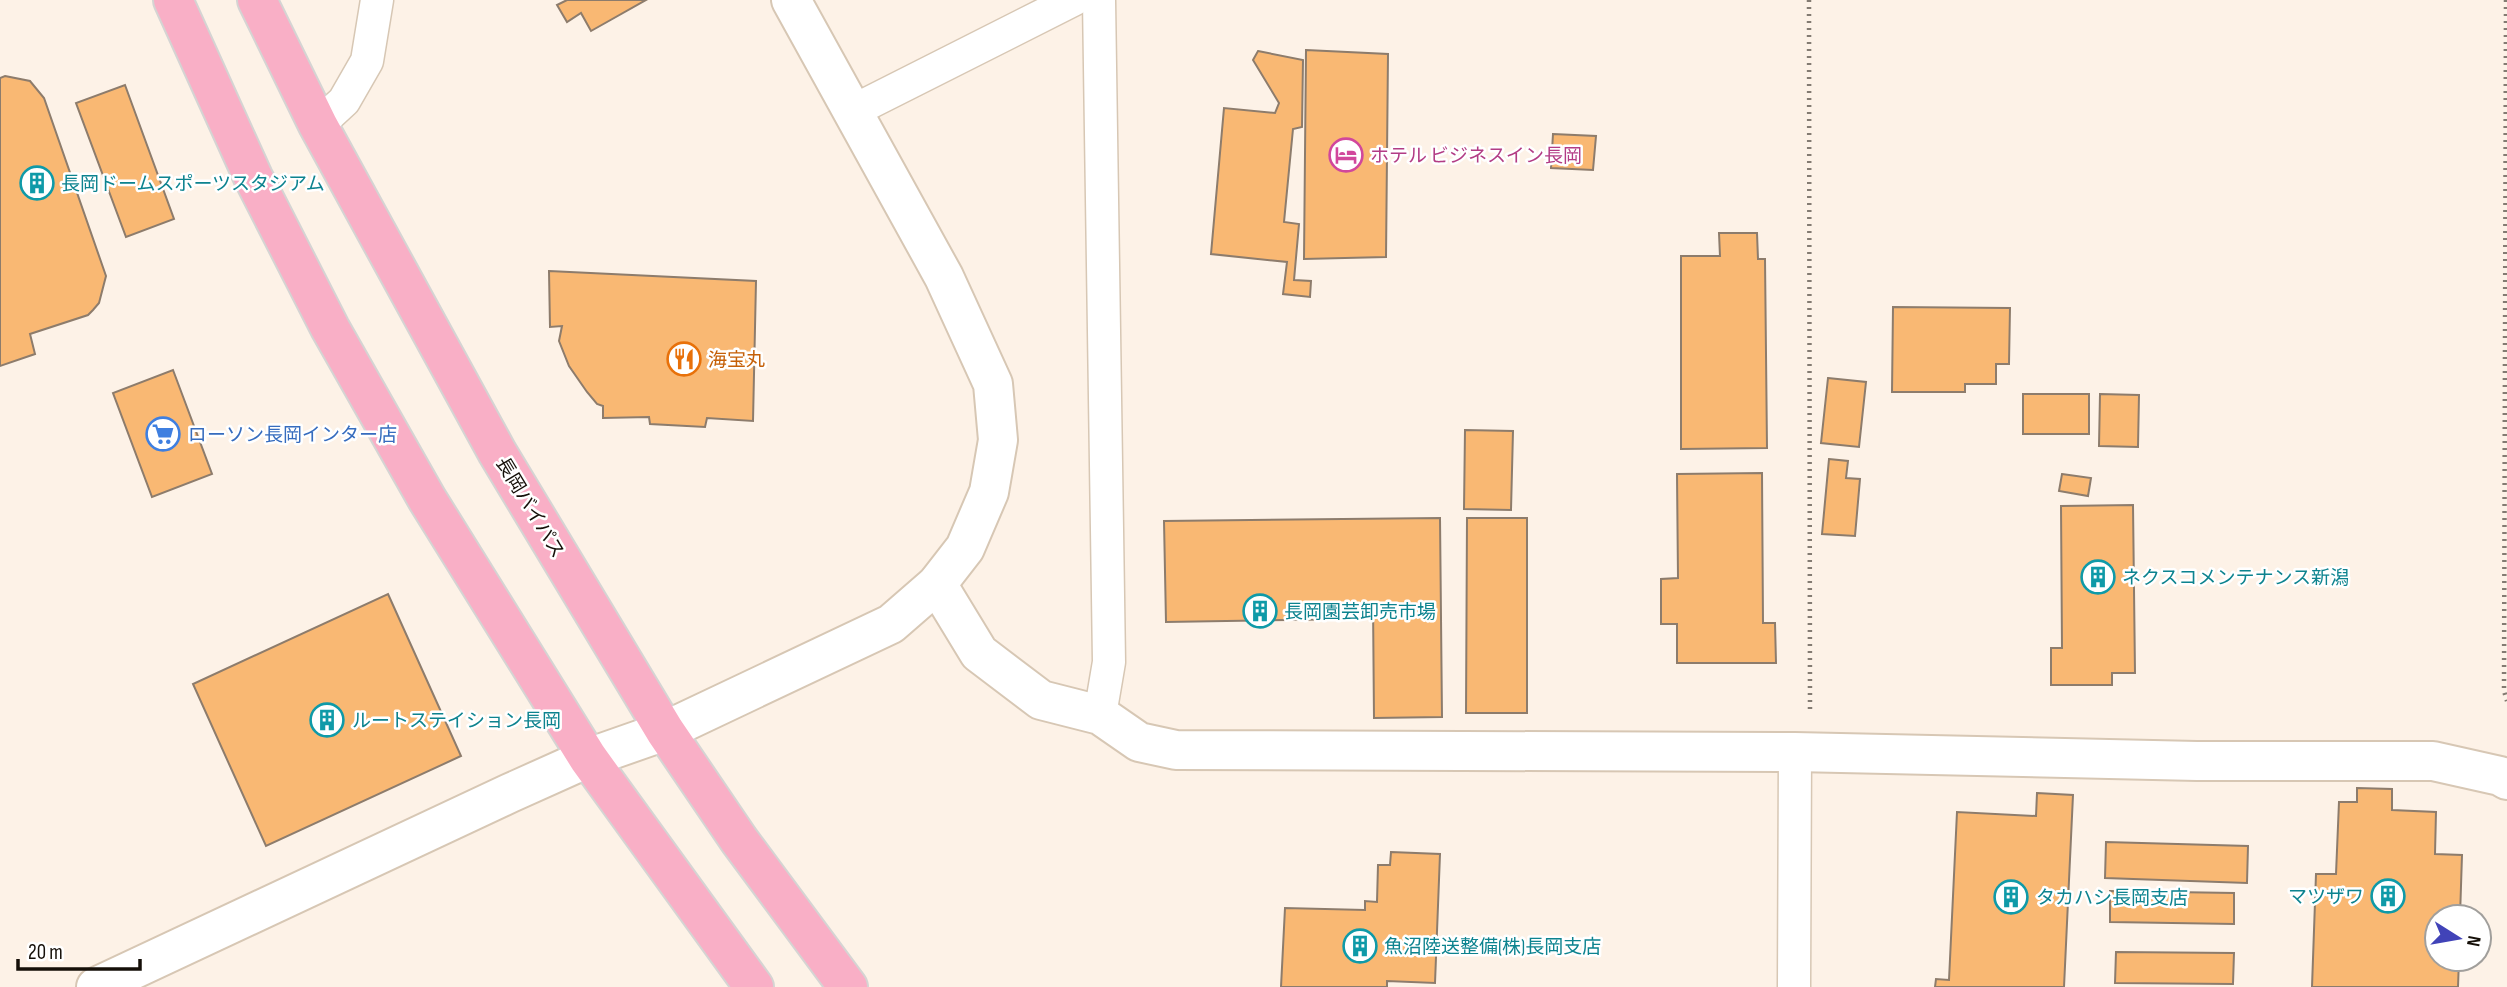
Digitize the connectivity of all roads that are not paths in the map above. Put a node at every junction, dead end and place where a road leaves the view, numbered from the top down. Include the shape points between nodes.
1 (173, 0) edge
2 (257, 0) edge
3 (377, 0) edge
4 (791, 0) edge
5 (1073, 0) edge
6 (1099, 0) edge
7 (853, 111) junction
8 (318, 125) junction
9 (937, 584) junction
10 (1100, 715) junction
11 (666, 731) junction
12 (1795, 752) junction
13 (588, 758) junction
14 (2507, 780) edge
15 (96, 987) edge
16 (754, 987) edge
17 (848, 987) edge
18 (1794, 987) edge

1 - 13 highway via 253,177 330,328 427,499
2 - 8 highway, 長岡バイパス
3 - 8 street via 367,61 344,101
4 - 7 street
5 - 7 street
6 - 10 street via 1109,662
7 - 9 street via 944,277 993,384 998,440 989,492 965,548
8 - 11 highway, 長岡バイパス via 498,453
9 - 10 street via 979,653 1041,700
9 - 11 street via 891,624
10 - 12 street via 1139,742 1176,750
11 - 13 street
11 - 17 highway, 長岡バイパス via 739,840
12 - 14 street via 2433,761
12 - 18 street
13 - 15 street
13 - 16 highway

